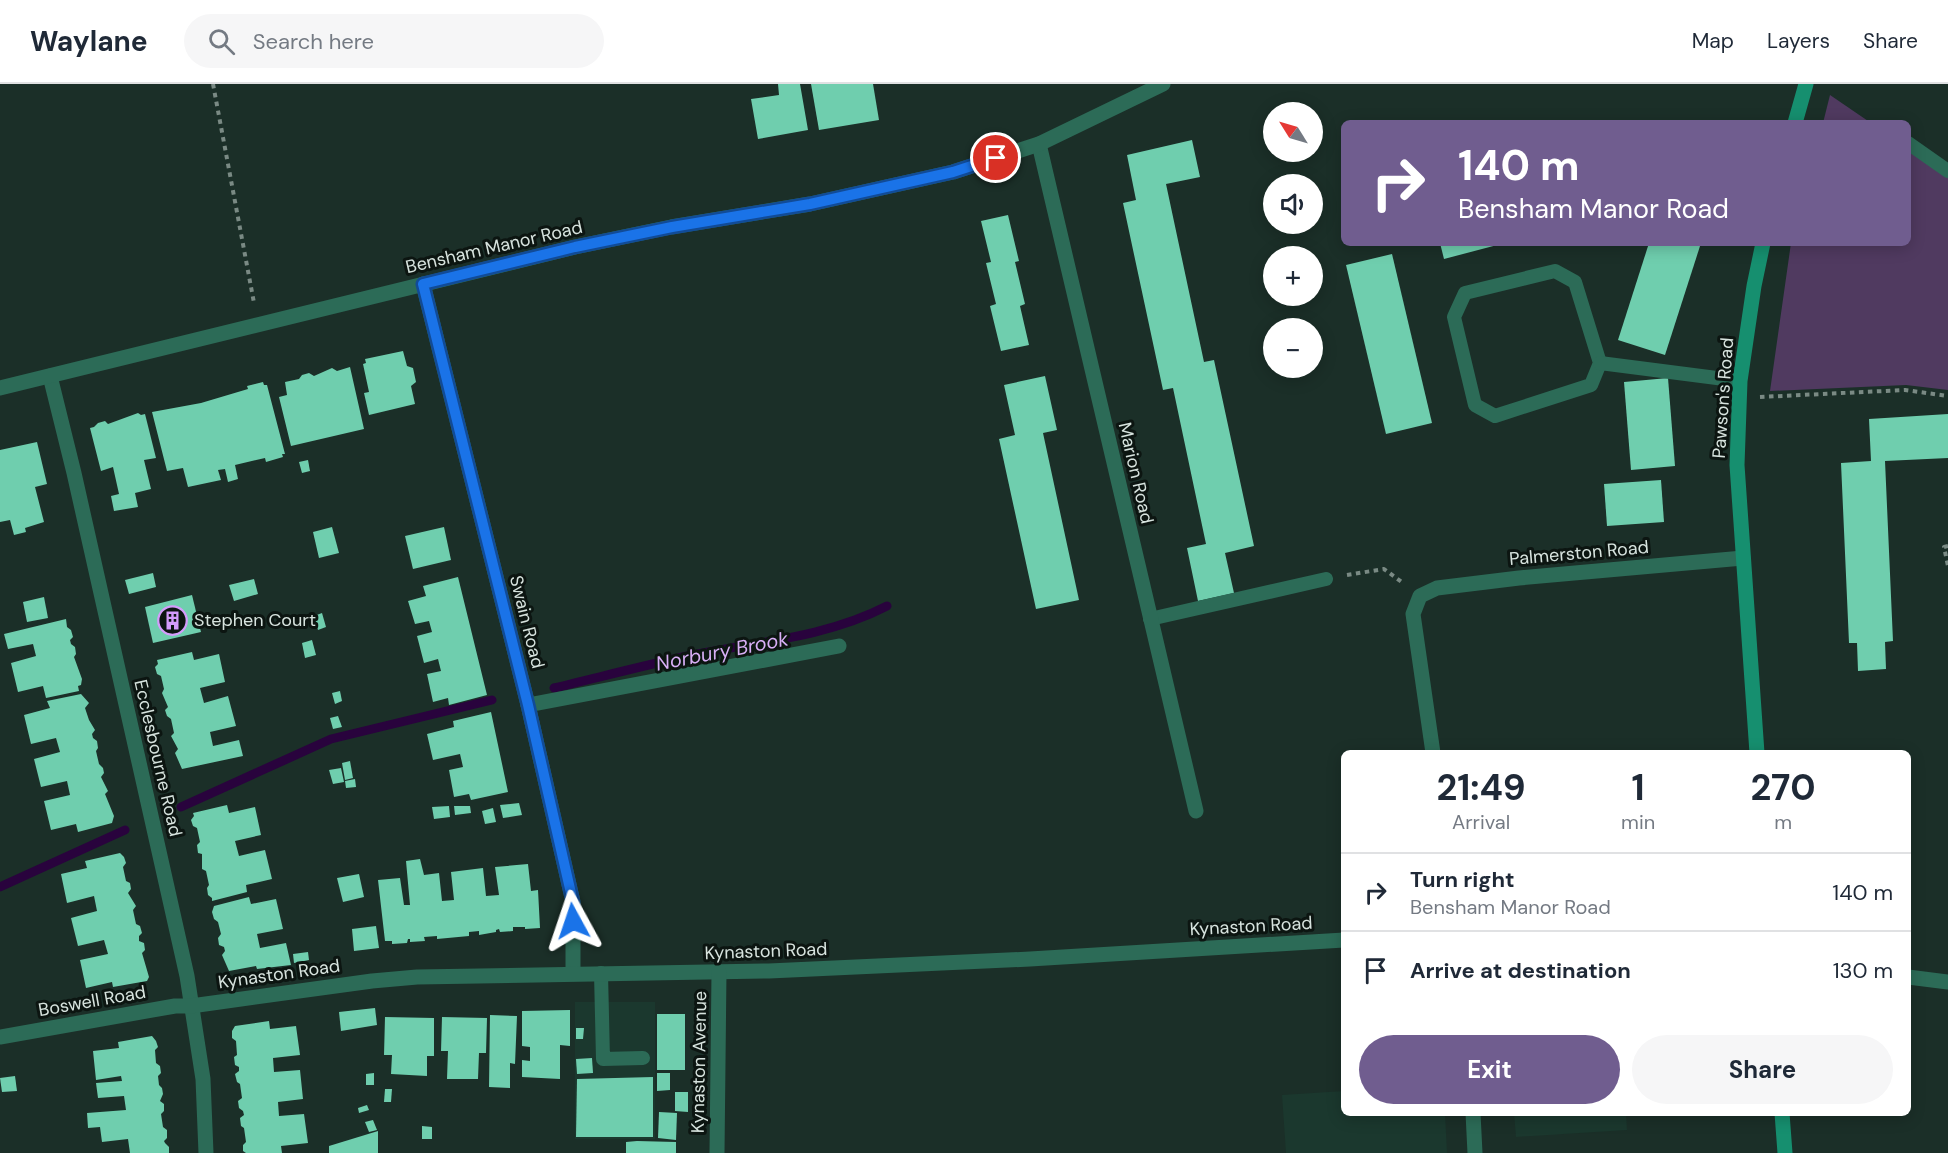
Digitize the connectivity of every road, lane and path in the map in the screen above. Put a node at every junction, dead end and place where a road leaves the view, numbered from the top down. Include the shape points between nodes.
1 (213, 84) edge
2 (1163, 84) edge
3 (1806, 84) edge
4 (1795, 120) edge
5 (1039, 144) junction
6 (1911, 145) edge
7 (1948, 171) edge
8 (1762, 246) edge
9 (423, 284) junction
10 (258, 324) junction
11 (1600, 363) junction
12 (50, 376) junction
13 (1740, 381) junction
14 (0, 388) edge
15 (1948, 396) edge
16 (1740, 398) junction
17 (1948, 546) edge
18 (1743, 558) junction
19 (1948, 566) edge
20 (1326, 579) joint
21 (1420, 596) junction
22 (1150, 619) junction
23 (839, 646) dead end
24 (528, 705) junction
25 (1433, 750) edge
26 (1756, 750) edge
27 (1196, 811) dead end
28 (1341, 940) edge
29 (719, 972) junction
30 (573, 973) junction
31 (601, 973) junction
32 (1911, 977) edge
33 (1948, 982) edge
34 (191, 1006) junction
35 (0, 1037) edge
36 (643, 1058) dead end
37 (1473, 1116) edge
38 (1782, 1116) edge
39 (206, 1153) edge
40 (717, 1153) edge
41 (1475, 1153) edge
42 (1785, 1153) edge

1 - 10 path
2 - 5 street, Bensham Manor Road
3 - 4 street
5 - 9 street, Bensham Manor Road via 953,172 810,204 586,245
5 - 22 street, Marion Road
6 - 7 lane
8 - 13 street, Pawson's Road
9 - 10 street, Bensham Manor Road
9 - 24 street, Swain Road
10 - 12 street, Bensham Manor Road
11 - 11 lane via 1591,385 1495,416 1475,405 1454,317 1466,292 1555,271 1575,282
11 - 13 lane
12 - 14 street, Bensham Manor Road
12 - 34 street, Ecclesbourne Road via 172,903
13 - 16 street, Pawson's Road
15 - 16 path via 1905,390
16 - 18 street, Pawson's Road via 1737,465
17 - 19 path via 1944,547
18 - 21 street, Palmerston Road via 1519,578 1437,588
18 - 26 street, Pawson's Road
20 - 21 path via 1384,569
20 - 22 lane
21 - 25 street via 1413,614
22 - 27 street, Marion Road
23 - 24 street
24 - 30 street, Swain Road via 573,902
28 - 29 street, Kynaston Road
29 - 31 street, Kynaston Road
29 - 40 street, Kynaston Avenue
30 - 31 street, Kynaston Road
30 - 34 street, Kynaston Road via 417,977
31 - 36 lane via 603,1059
32 - 33 street
34 - 35 street, Boswell Road
34 - 39 street, Ecclesbourne Road via 202,1079
37 - 41 street
38 - 42 street

